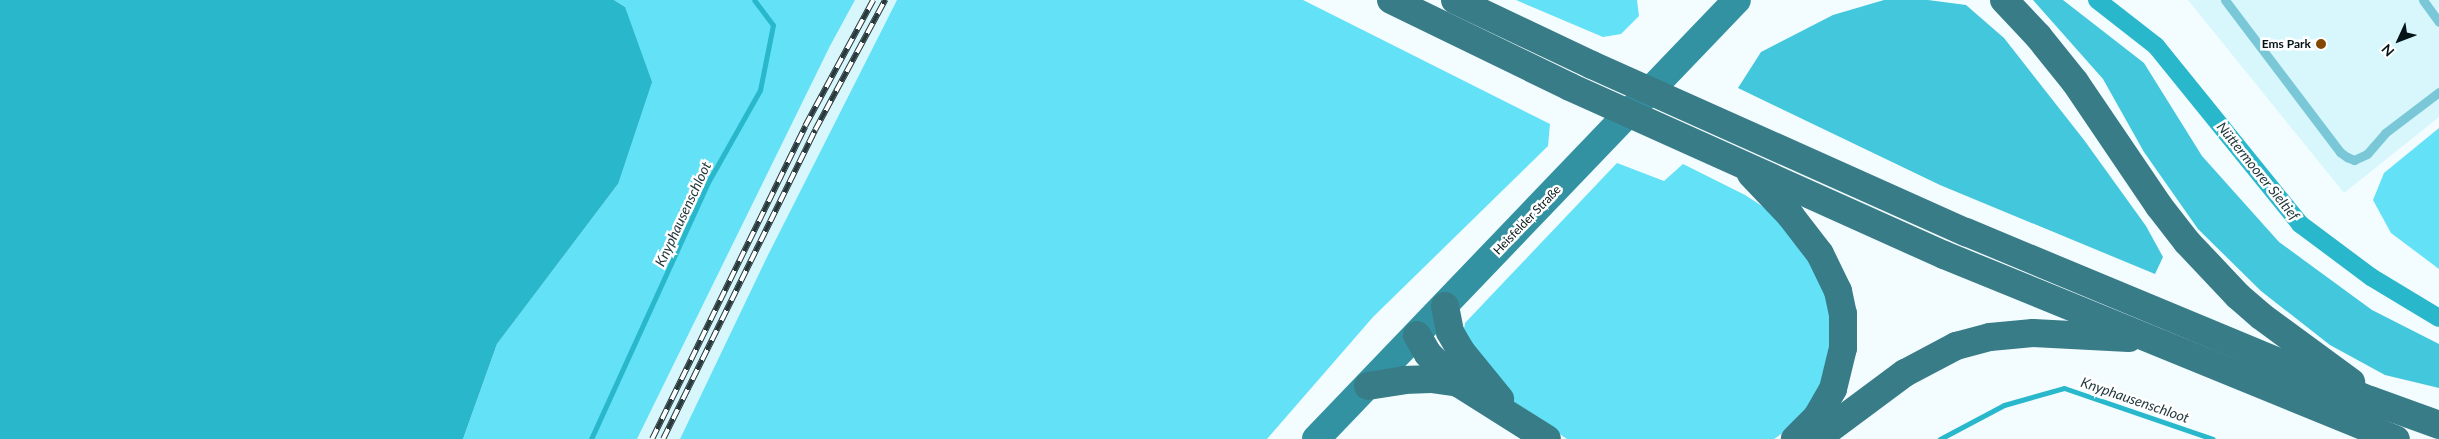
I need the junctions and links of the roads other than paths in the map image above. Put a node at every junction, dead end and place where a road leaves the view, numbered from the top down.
1 (1391, 0) edge
2 (1455, 0) edge
3 (1737, 0) edge
4 (2004, 0) edge
5 (2225, 0) edge
6 (2423, 0) edge
7 (2439, 22) edge
8 (2439, 92) edge
9 (1739, 162) junction
10 (1445, 306) junction
11 (1417, 335) junction
12 (2146, 339) junction
13 (1458, 383) junction
14 (1368, 386) junction
15 (2370, 400) junction
16 (1520, 421) junction
17 (2439, 426) edge
18 (1316, 439) edge
19 (1547, 439) edge
20 (1795, 439) edge
21 (1816, 439) edge
22 (2396, 439) edge

1 - 9 highway
2 - 15 highway
3 - 10 main road, Heisfelder Straße
4 - 15 highway
5 - 8 lane
6 - 7 lane
9 - 12 highway
9 - 20 highway
10 - 11 main road, Heisfelder Straße
10 - 16 highway
11 - 13 highway
11 - 14 main road, Heisfelder Straße
12 - 21 highway
12 - 22 highway
13 - 14 highway
13 - 16 highway
14 - 18 main road, Heisfelder Straße
15 - 17 highway
16 - 19 highway

